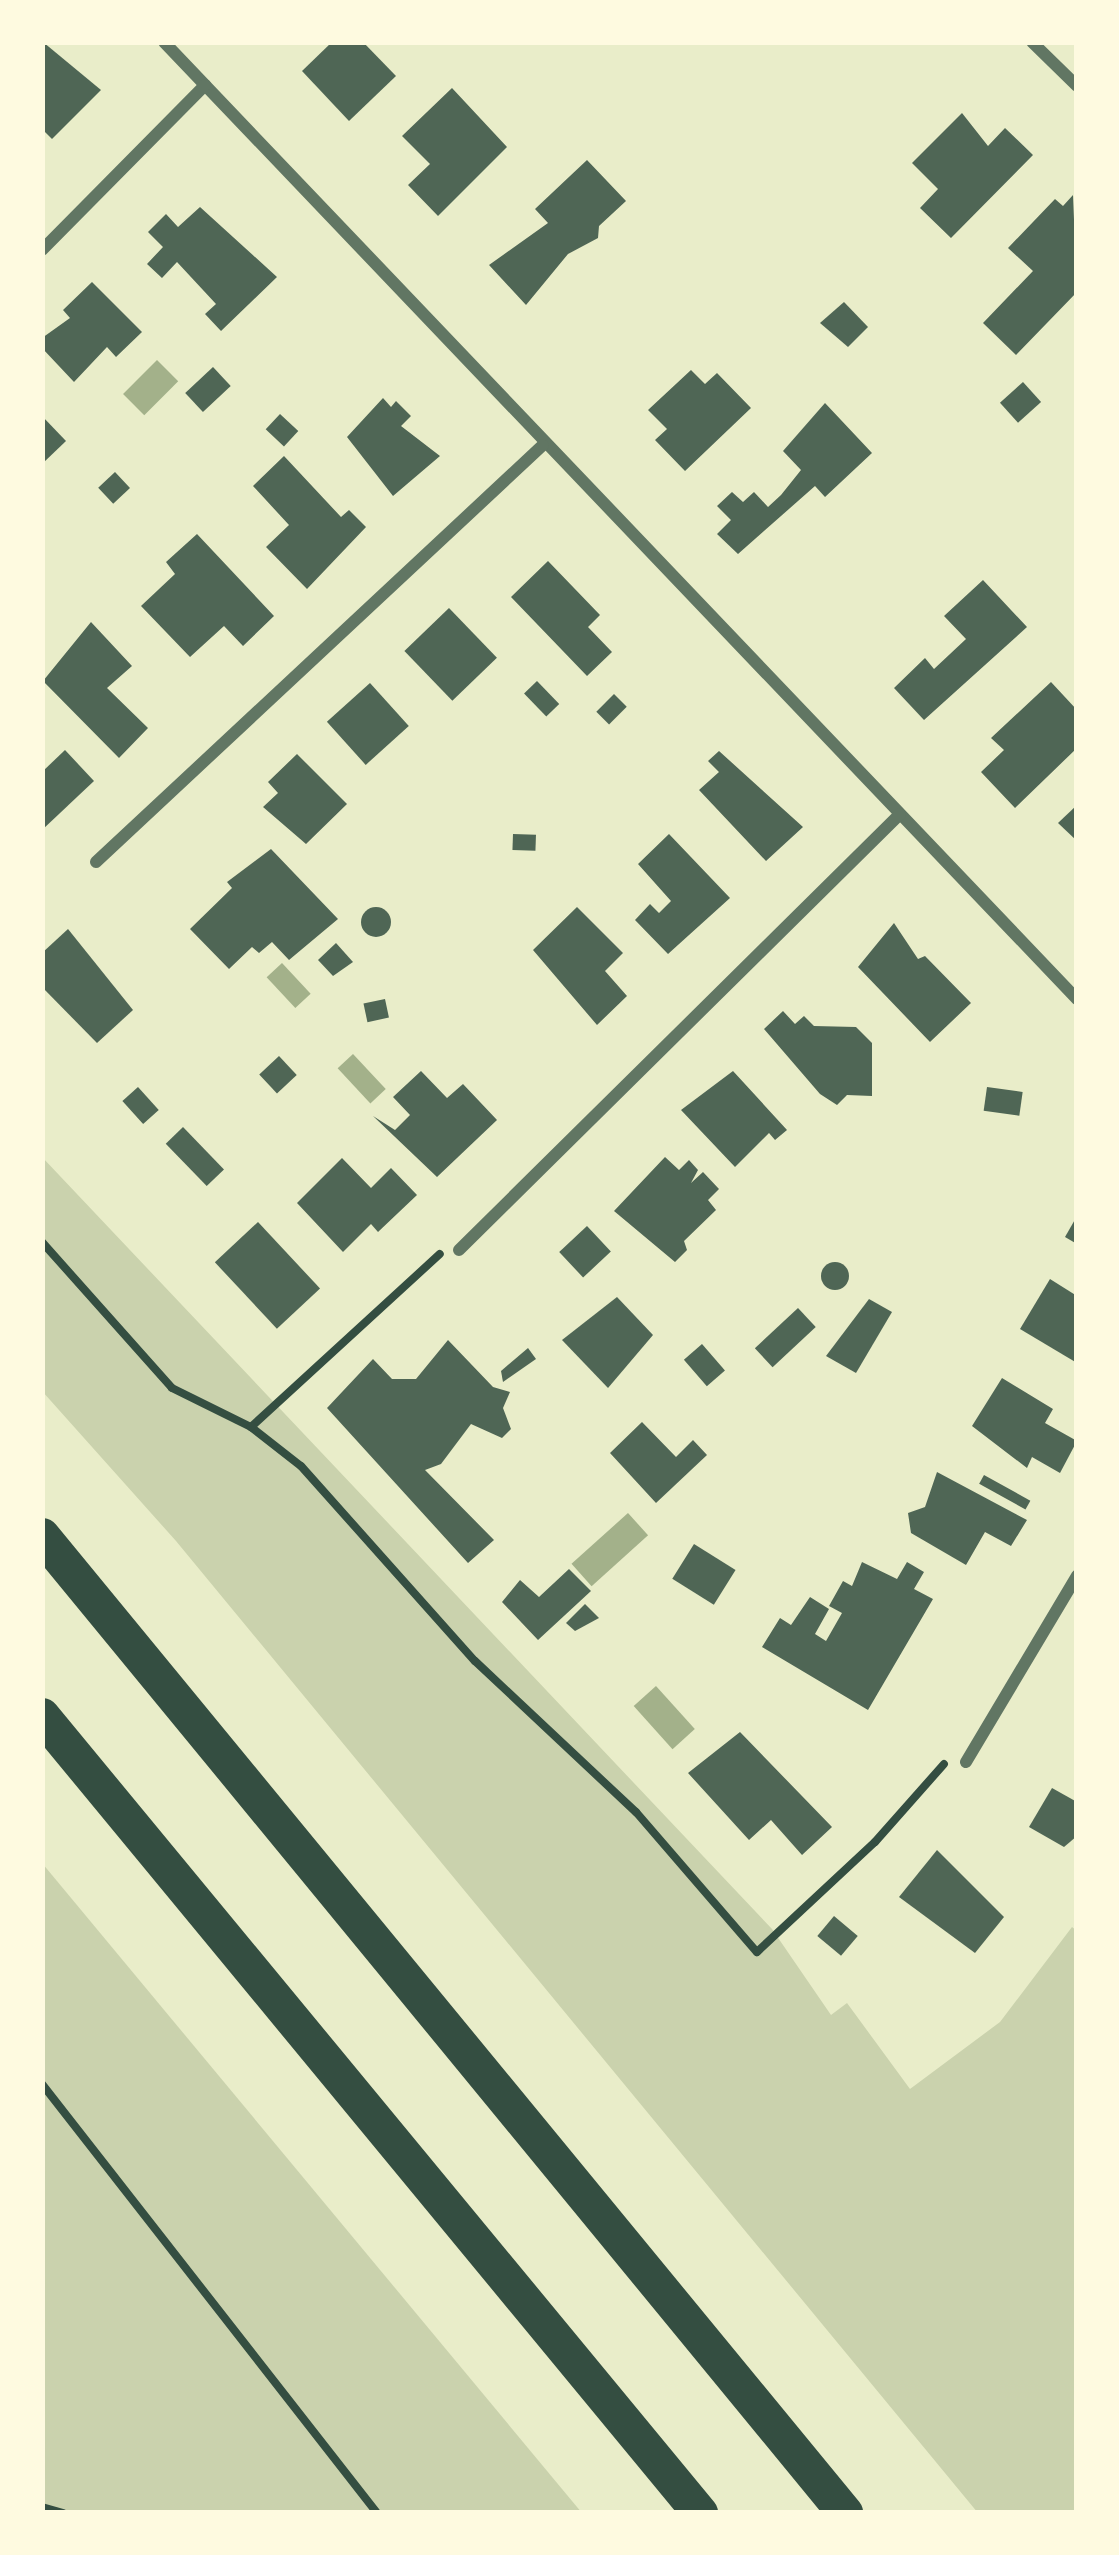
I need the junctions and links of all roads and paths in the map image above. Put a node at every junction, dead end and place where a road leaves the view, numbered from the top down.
1 (164, 42) edge
2 (1032, 42) edge
3 (205, 85) junction
4 (1077, 86) edge
5 (42, 250) edge
6 (543, 445) junction
7 (900, 814) junction
8 (96, 862) dead end
9 (1077, 999) edge
10 (42, 1242) edge
11 (459, 1250) joint
12 (251, 1427) junction
13 (42, 1536) edge
14 (1077, 1576) edge
15 (42, 1716) edge
16 (966, 1762) joint
17 (42, 2084) edge
18 (759, 2406) junction
19 (42, 2507) edge
20 (63, 2513) edge
21 (377, 2513) edge
22 (700, 2513) edge
23 (845, 2513) edge
24 (867, 2513) edge

1 - 3 street
2 - 4 street
3 - 5 street
3 - 6 street
6 - 7 street
6 - 8 street
7 - 9 street
7 - 11 street
10 - 12 path
11 - 12 path
12 - 16 path
13 - 18 highway
14 - 16 street
15 - 22 highway
17 - 21 path
18 - 23 highway
18 - 24 highway
19 - 20 path

